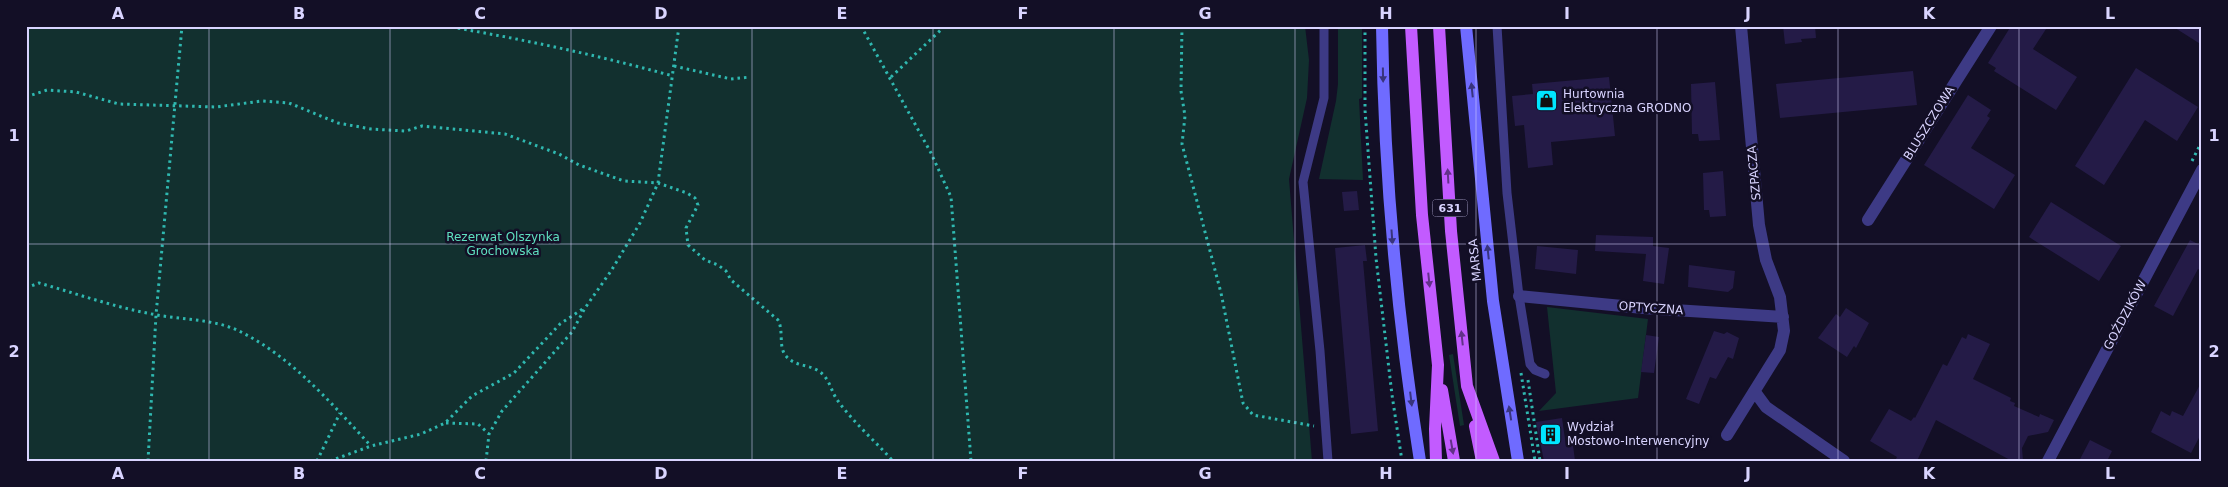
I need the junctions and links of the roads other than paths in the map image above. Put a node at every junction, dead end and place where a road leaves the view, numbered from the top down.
1 (1324, 26) edge
2 (1382, 26) edge
3 (1466, 26) edge
4 (1497, 26) edge
5 (1741, 26) edge
6 (1991, 26) edge
7 (1411, 28) edge
8 (1439, 28) edge
9 (2202, 170) edge
10 (1868, 220) dead end
11 (1519, 296) junction
12 (1783, 317) junction
13 (1438, 365) junction
14 (1545, 374) dead end
15 (1467, 386) junction
16 (1755, 392) junction
17 (1727, 435) dead end
18 (1328, 461) edge
19 (1420, 461) edge
20 (1436, 461) edge
21 (1454, 461) edge
22 (1482, 461) edge
23 (1494, 461) edge
24 (1518, 461) edge
25 (1844, 461) edge
26 (2048, 461) edge

1 - 18 lane
2 -> 19 main road
24 -> 3 main road, MARSA
4 - 11 lane
5 - 12 street, SZPACZA
6 - 10 street, BLUSZCZOWA
7 -> 13 main road, 631
15 -> 8 main road, 631
9 - 26 street, GOŹDZIKÓW
11 - 12 street, OPTYCZNA
11 - 14 lane
12 - 16 street
13 - 20 main road
13 -> 21 main road, 631
15 - 22 main road, 631
15 - 23 main road
16 - 17 street
16 - 25 street

